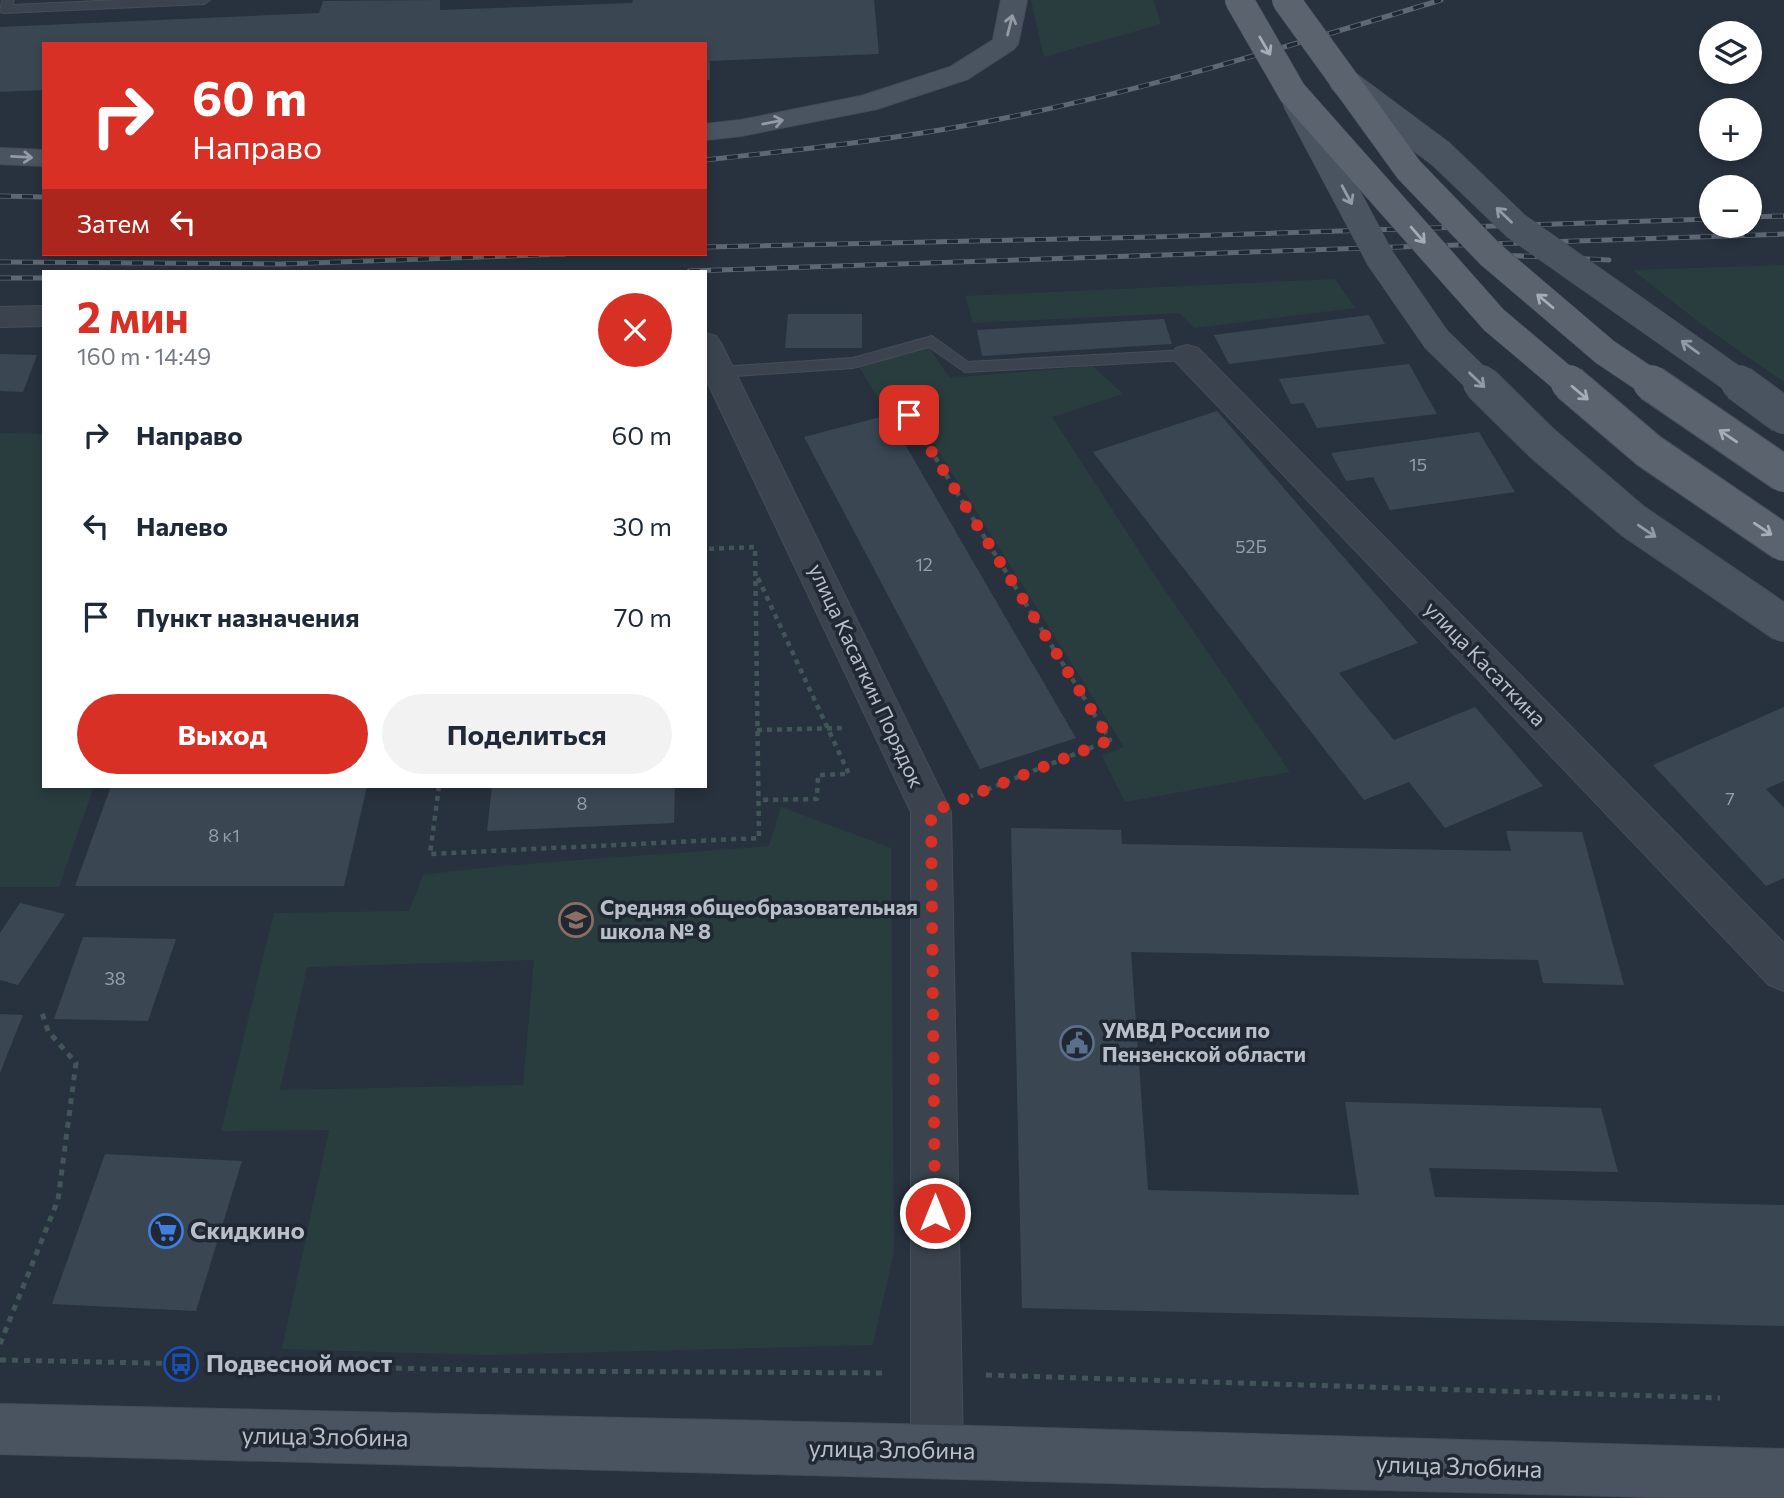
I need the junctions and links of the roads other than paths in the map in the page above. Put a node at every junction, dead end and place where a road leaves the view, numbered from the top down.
1 (204, 0) edge
2 (1014, 0) edge
3 (1238, 0) edge
4 (1286, 0) edge
5 (4, 6) edge
6 (1341, 79) junction
7 (1292, 92) junction
8 (707, 132) edge
9 (0, 156) edge
10 (42, 158) edge
11 (42, 316) edge
12 (0, 317) edge
13 (1186, 355) joint
14 (713, 357) edge
15 (1784, 416) edge
16 (1784, 474) edge
17 (1784, 543) edge
18 (1784, 624) edge
19 (1784, 972) edge
20 (0, 1429) edge
21 (937, 1451) junction
22 (1784, 1475) edge

1 - 5 lane
8 -> 2 main road
3 -> 7 main road, bridge
4 - 6 main road, bridge
15 -> 6 main road, bridge
16 -> 6 main road, bridge
7 -> 17 main road, bridge
7 -> 18 main road, bridge
9 -> 10 main road
11 - 12 street
13 - 14 lane
13 - 19 street, улица Касаткина
14 - 21 street, улица Касаткин Порядок
20 - 21 main road, улица Злобина
21 - 22 main road, улица Злобина

